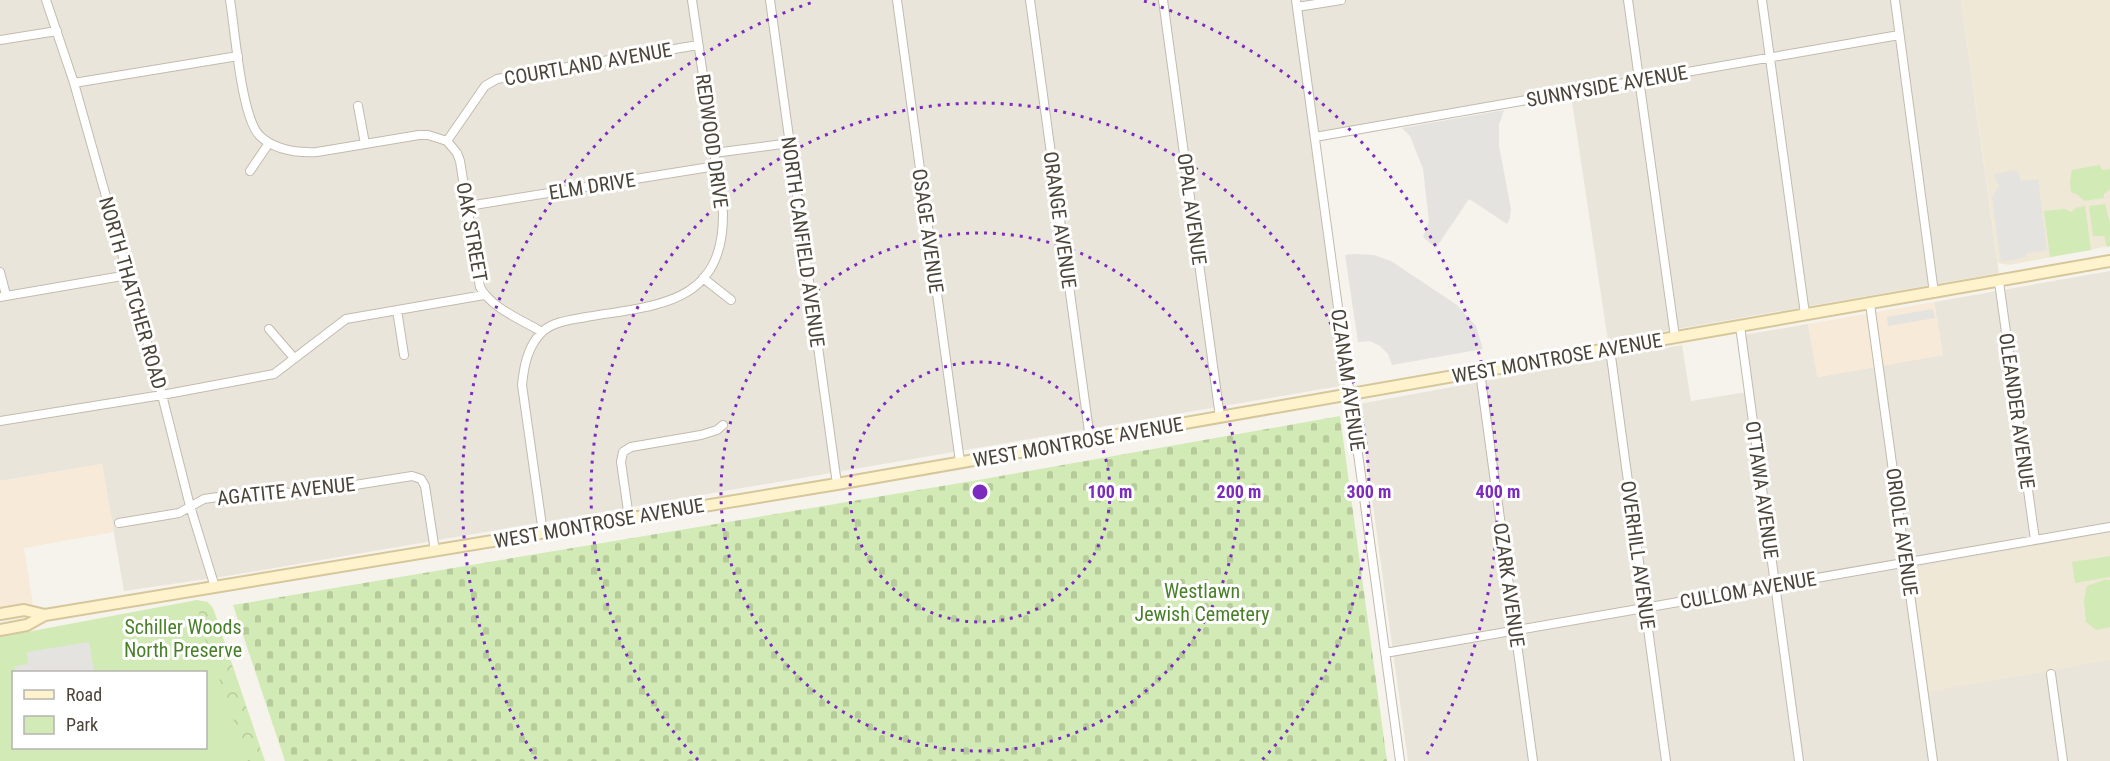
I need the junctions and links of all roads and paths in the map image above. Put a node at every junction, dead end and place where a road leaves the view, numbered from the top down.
1 (46, 0) edge
2 (230, 0) edge
3 (692, 0) edge
4 (770, 0) edge
5 (897, 0) edge
6 (1030, 0) edge
7 (1163, 0) edge
8 (1341, 0) edge
9 (1628, 0) edge
10 (1762, 0) edge
11 (1895, 0) edge
12 (1296, 4) edge
13 (57, 31) junction
14 (1899, 35) junction
15 (0, 40) edge
16 (698, 45) junction
17 (238, 56) junction
18 (1770, 58) junction
19 (1640, 81) junction
20 (74, 83) junction
21 (358, 106) dead end
22 (1315, 137) junction
23 (447, 141) junction
24 (790, 142) junction
25 (269, 143) junction
26 (365, 144) junction
27 (714, 153) junction
28 (716, 166) junction
29 (250, 171) dead end
30 (468, 206) junction
31 (2110, 261) edge
32 (0, 272) edge
33 (128, 275) junction
34 (703, 278) junction
35 (1999, 282) junction
36 (1934, 293) junction
37 (3, 296) edge
38 (484, 296) junction
39 (730, 300) dead end
40 (1870, 304) junction
41 (397, 310) junction
42 (1805, 314) junction
43 (1740, 326) junction
44 (269, 329) dead end
45 (542, 332) junction
46 (1675, 337) junction
47 (1610, 349) junction
48 (404, 355) dead end
49 (294, 358) junction
50 (1480, 372) junction
51 (162, 395) junction
52 (1350, 395) junction
53 (1220, 417) junction
54 (0, 421) edge
55 (723, 425) dead end
56 (1090, 439) junction
57 (960, 462) junction
58 (837, 484) junction
59 (190, 506) junction
60 (629, 518) junction
61 (118, 523) dead end
62 (2110, 527) edge
63 (543, 533) junction
64 (2035, 540) junction
65 (435, 551) junction
66 (1906, 562) junction
67 (1775, 585) junction
68 (215, 587) junction
69 (1645, 608) junction
70 (0, 614) edge
71 (45, 615) junction
72 (0, 630) edge
73 (1515, 630) junction
74 (1385, 653) junction
75 (2051, 674) dead end
76 (1400, 761) edge
77 (1533, 761) edge
78 (1666, 761) edge
79 (1799, 761) edge
80 (1933, 761) edge
81 (2063, 761) edge

1 - 13 street, NORTH THATCHER ROAD
2 - 17 street
3 - 16 street, REDWOOD DRIVE
4 - 24 street, NORTH CANFIELD AVENUE
5 - 57 street, OSAGE AVENUE
6 - 56 street, ORANGE AVENUE
7 - 53 street, OPAL AVENUE
8 - 12 street
9 - 19 street
10 - 18 street
11 - 14 street
12 - 22 street, OZANAM AVENUE
13 - 15 street
13 - 20 street, NORTH THATCHER ROAD
14 - 18 street, SUNNYSIDE AVENUE
14 - 36 street
16 - 23 street, COURTLAND AVENUE
16 - 27 street, REDWOOD DRIVE
17 - 20 street
17 - 25 street
18 - 19 street, SUNNYSIDE AVENUE
18 - 42 street
19 - 22 street, SUNNYSIDE AVENUE
19 - 46 street
20 - 33 street, NORTH THATCHER ROAD
21 - 26 street
22 - 52 street, OZANAM AVENUE
23 - 26 street
23 - 30 street, OAK STREET
24 - 27 street
24 - 58 street, NORTH CANFIELD AVENUE
25 - 26 street
25 - 29 street
27 - 28 street, REDWOOD DRIVE
28 - 30 street, ELM DRIVE
28 - 34 street, REDWOOD DRIVE
30 - 38 street, OAK STREET
31 - 35 street, WEST MONTROSE AVENUE
32 - 37 street
33 - 37 street
33 - 51 street, NORTH THATCHER ROAD
34 - 39 street
34 - 45 street, REDWOOD DRIVE
35 - 36 street, WEST MONTROSE AVENUE
35 - 64 street, OLEANDER AVENUE
36 - 40 street, WEST MONTROSE AVENUE
38 - 41 street
38 - 45 street, OAK STREET
40 - 42 street, WEST MONTROSE AVENUE
40 - 66 street, ORIOLE AVENUE
41 - 48 street
41 - 49 street
42 - 43 street, WEST MONTROSE AVENUE
43 - 46 street, WEST MONTROSE AVENUE
43 - 67 street, OTTAWA AVENUE
44 - 49 street
45 - 63 street
46 - 47 street, WEST MONTROSE AVENUE
47 - 50 street, WEST MONTROSE AVENUE
47 - 69 street, OVERHILL AVENUE
49 - 51 street
50 - 52 street, WEST MONTROSE AVENUE
50 - 73 street, OZARK AVENUE
51 - 54 street
51 - 59 street, NORTH THATCHER ROAD
52 - 53 street, WEST MONTROSE AVENUE
52 - 74 street, OZANAM AVENUE
53 - 56 street, WEST MONTROSE AVENUE
55 - 60 street
56 - 57 street, WEST MONTROSE AVENUE
57 - 58 street, WEST MONTROSE AVENUE
58 - 60 street, WEST MONTROSE AVENUE
59 - 61 street, AGATITE AVENUE
59 - 65 street, AGATITE AVENUE
59 - 68 street, NORTH THATCHER ROAD
60 - 63 street, WEST MONTROSE AVENUE
62 - 64 street, CULLOM AVENUE
63 - 65 street, WEST MONTROSE AVENUE
64 - 66 street, CULLOM AVENUE
65 - 68 street, WEST MONTROSE AVENUE
66 - 67 street, CULLOM AVENUE
66 - 80 street, ORIOLE AVENUE
67 - 69 street, CULLOM AVENUE
67 - 79 street, OTTAWA AVENUE
68 - 71 street, WEST MONTROSE AVENUE
69 - 73 street, CULLOM AVENUE
69 - 78 street, OVERHILL AVENUE
70 - 71 street, WEST MONTROSE AVENUE
71 - 72 street, WEST MONTROSE AVENUE
73 - 74 street, CULLOM AVENUE
73 - 77 street, OZARK AVENUE
74 - 76 street, OZANAM AVENUE
75 - 81 street

